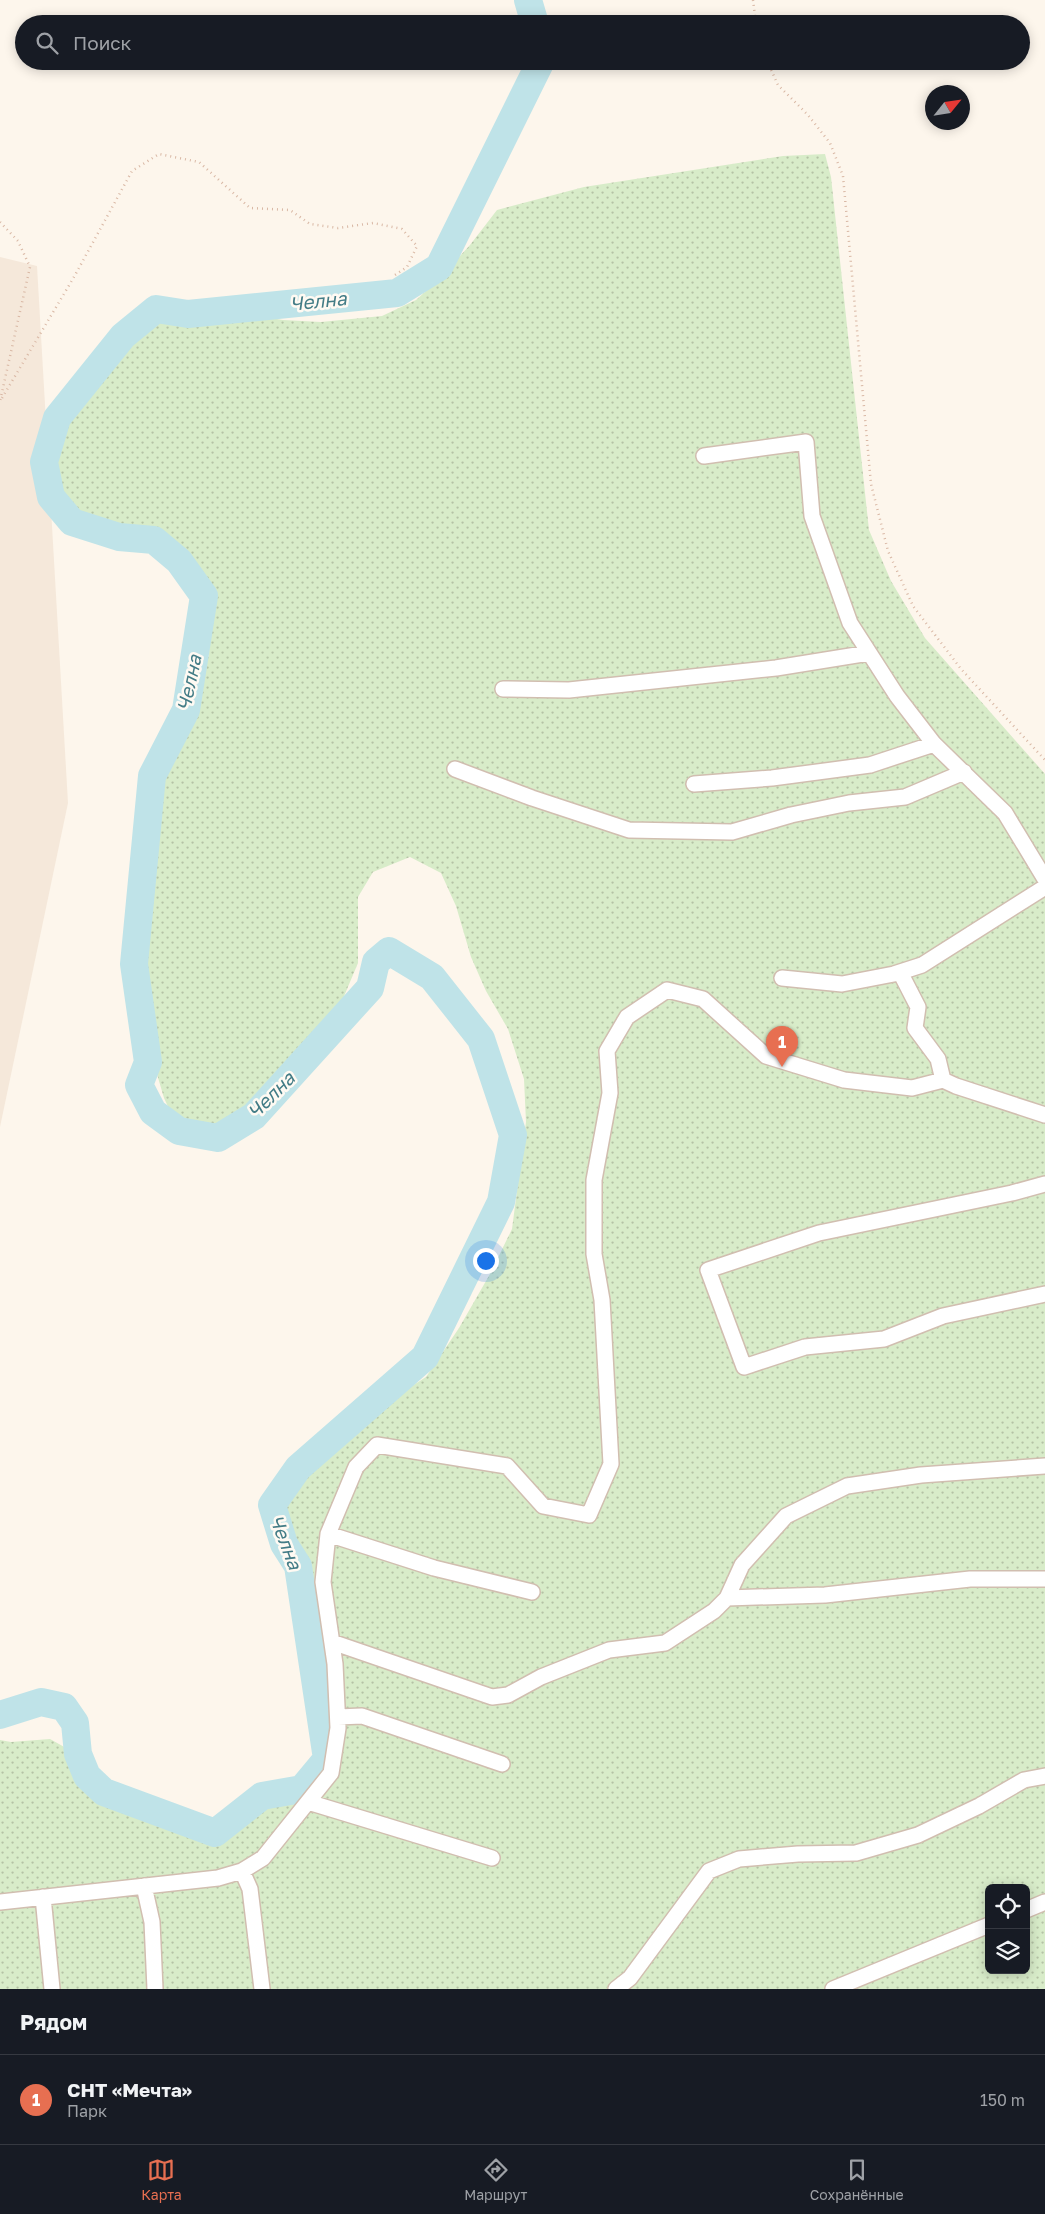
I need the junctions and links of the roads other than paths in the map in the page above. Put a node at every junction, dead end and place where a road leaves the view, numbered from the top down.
1 (704, 456) dead end
2 (869, 653) junction
3 (503, 689) dead end
4 (934, 744) junction
5 (455, 769) dead end
6 (964, 772) junction
7 (694, 784) dead end
8 (1045, 879) edge
9 (1045, 887) edge
10 (900, 972) junction
11 (782, 978) dead end
12 (943, 1080) junction
13 (1045, 1115) edge
14 (1045, 1184) edge
15 (1045, 1294) edge
16 (1045, 1466) edge
17 (328, 1534) junction
18 (1045, 1579) edge
19 (532, 1592) dead end
20 (726, 1598) junction
21 (332, 1642) junction
22 (338, 1717) junction
23 (502, 1764) dead end
24 (1045, 1776) edge
25 (308, 1802) junction
26 (492, 1858) dead end
27 (242, 1871) junction
28 (144, 1886) junction
29 (43, 1897) junction
30 (0, 1902) edge
31 (1045, 1902) edge
32 (1030, 1908) edge
33 (985, 1927) edge
34 (52, 1989) edge
35 (155, 1989) edge
36 (262, 1989) edge
37 (616, 1989) edge
38 (833, 1989) edge

1 - 2 street
2 - 3 street
2 - 4 street
4 - 6 street
4 - 7 street
5 - 6 street
6 - 8 street
9 - 10 street
10 - 11 street
10 - 12 street
12 - 13 street
12 - 17 street
14 - 15 street
16 - 20 street
17 - 19 street
17 - 21 street
18 - 20 street
20 - 21 street
21 - 22 street
22 - 23 street
22 - 25 street
24 - 37 street
25 - 26 street
25 - 27 street
27 - 28 street
27 - 36 street
28 - 29 street
28 - 35 street
29 - 30 street
29 - 34 street
31 - 32 street
33 - 38 street

